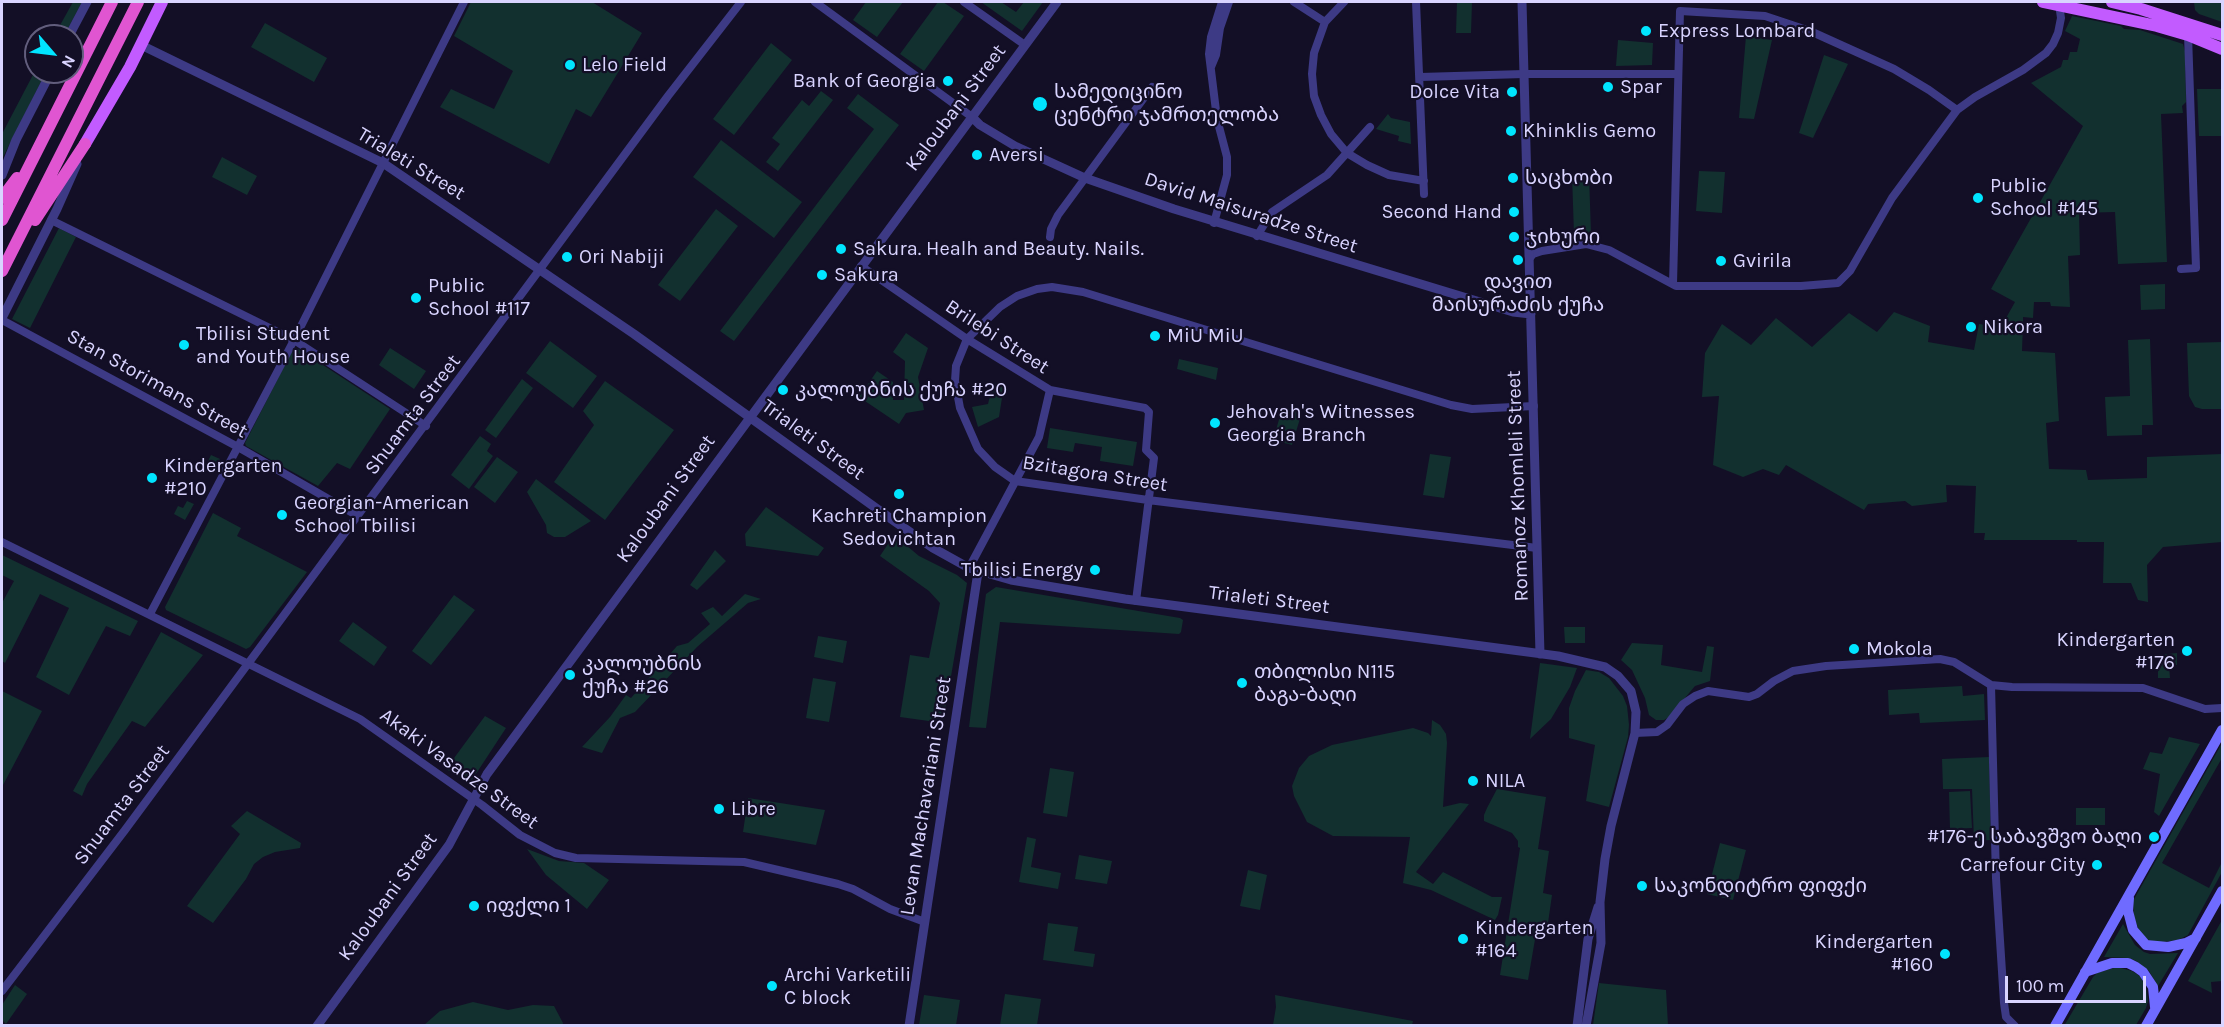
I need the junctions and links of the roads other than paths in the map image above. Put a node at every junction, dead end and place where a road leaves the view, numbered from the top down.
1 (87, 2) edge
2 (112, 2) edge
3 (138, 2) edge
4 (162, 2) edge
5 (464, 2) edge
6 (741, 2) edge
7 (815, 2) edge
8 (964, 2) edge
9 (1057, 2) edge
10 (1222, 2) edge
11 (1229, 2) edge
12 (1294, 2) edge
13 (1344, 2) edge
14 (1416, 2) edge
15 (1522, 2) edge
16 (2043, 2) edge
17 (2112, 2) edge
18 (2059, 3) edge
19 (1325, 22) junction
20 (75, 24) edge
21 (2188, 35) junction
22 (2223, 35) edge
23 (141, 45) junction
24 (1025, 45) junction
25 (2223, 49) edge
26 (1211, 69) junction
27 (1524, 74) junction
28 (1678, 74) junction
29 (1420, 77) junction
30 (45, 84) edge
31 (1152, 87) dead end
32 (1957, 110) junction
33 (972, 117) junction
34 (1370, 127) dead end
35 (85, 144) junction
36 (1347, 153) junction
37 (33, 158) junction
38 (383, 163) junction
39 (2, 175) edge
40 (1085, 178) junction
41 (1424, 181) junction
42 (1424, 194) dead end
43 (2, 198) edge
44 (2, 220) edge
45 (51, 220) junction
46 (1214, 223) junction
47 (1257, 236) junction
48 (1050, 237) dead end
49 (1529, 259) junction
50 (861, 266) junction
51 (3, 268) edge
52 (541, 268) junction
53 (2181, 269) dead end
54 (1673, 284) junction
55 (1531, 314) junction
56 (2, 319) edge
57 (967, 339) junction
58 (294, 340) junction
59 (1050, 390) junction
60 (1533, 406) junction
61 (750, 416) junction
62 (426, 426) junction
63 (238, 447) junction
64 (1015, 481) junction
65 (1148, 500) junction
66 (358, 516) junction
67 (2, 542) edge
68 (1538, 548) junction
69 (974, 570) junction
70 (1136, 601) junction
71 (150, 614) junction
72 (1540, 654) junction
73 (248, 664) junction
74 (1991, 685) junction
75 (2223, 708) edge
76 (2223, 730) edge
77 (1635, 733) junction
78 (473, 799) junction
79 (2223, 891) edge
80 (2129, 895) junction
81 (1600, 902) junction
82 (925, 922) junction
83 (2197, 938) junction
84 (2085, 972) junction
85 (2, 991) edge
86 (2155, 1010) junction
87 (317, 1026) edge
88 (909, 1026) edge
89 (1577, 1026) edge
90 (1586, 1026) edge
91 (2015, 1026) edge
92 (2055, 1026) edge
93 (2146, 1026) edge

1 - 20 street
2 - 37 highway
3 - 51 highway
4 - 23 main road
5 - 38 street
6 - 52 street, Shuamta Street
7 - 33 street
8 - 24 street
9 - 24 street, Kaloubani Street
10 - 26 street
11 - 26 street
12 - 19 street
13 - 19 street
14 - 29 street
15 - 27 street, Romanoz Khomleli Street
16 - 18 main road
17 - 22 main road
18 - 21 main road
18 - 32 street
19 - 36 street
21 - 25 main road
21 - 53 street
23 - 35 main road
23 - 38 street, Trialeti Street
24 - 33 street, Kaloubani Street
26 - 46 street
27 - 28 street
27 - 29 street
27 - 49 street, Romanoz Khomleli Street
28 - 32 street
28 - 54 street
29 - 41 street
30 - 39 street
31 - 40 street
32 - 54 street
33 - 40 street, David Maisuradze Street
33 - 50 street, Kaloubani Street
34 - 36 street
35 - 45 street
35 - 51 highway
36 - 41 street
36 - 47 street
37 - 43 highway
37 - 44 highway
38 - 52 street, Trialeti Street
38 - 58 street
40 - 46 street, David Maisuradze Street
40 - 48 street
41 - 42 street
45 - 56 street
45 - 58 street
46 - 47 street, David Maisuradze Street
47 - 55 street, David Maisuradze Street
49 - 54 street
49 - 55 street, Romanoz Khomleli Street
50 - 57 street, Brilebi Street
50 - 61 street, Kaloubani Street
52 - 61 street, Trialeti Street
52 - 62 street, Shuamta Street
55 - 60 street, Romanoz Khomleli Street
56 - 63 street, Stan Storimans Street
57 - 59 street, Brilebi Street
57 - 60 street, Bzitagora Street
57 - 64 street, Bzitagora Street
58 - 62 street
58 - 63 street
59 - 64 street, Levan Machavariani Street
59 - 65 street, Brilebi Street
60 - 68 street, Romanoz Khomleli Street
61 - 69 street, Trialeti Street
61 - 78 street, Kaloubani Street
62 - 66 street, Shuamta Street
63 - 66 street, Stan Storimans Street
63 - 71 street
64 - 65 street, Bzitagora Street
64 - 69 street, Levan Machavariani Street
65 - 68 street, Bzitagora Street
65 - 70 street, Brilebi Street
66 - 73 street, Shuamta Street
67 - 71 street, Akaki Vasadze Street
68 - 72 street, Romanoz Khomleli Street
69 - 70 street, Trialeti Street
69 - 82 street, Levan Machavariani Street
70 - 72 street, Trialeti Street
71 - 73 street, Akaki Vasadze Street
72 - 77 street
73 - 78 street, Akaki Vasadze Street
73 - 85 street, Shuamta Street
74 - 75 street
74 - 77 street
74 - 91 street
76 - 80 main road
77 - 81 street
78 - 82 street, Akaki Vasadze Street
78 - 87 street, Kaloubani Street
79 - 83 main road
80 - 83 main road
80 - 84 main road
81 - 89 street
81 - 90 street
82 - 88 street, Levan Machavariani Street
83 - 86 main road
84 - 86 main road
84 - 92 main road
86 - 93 main road

